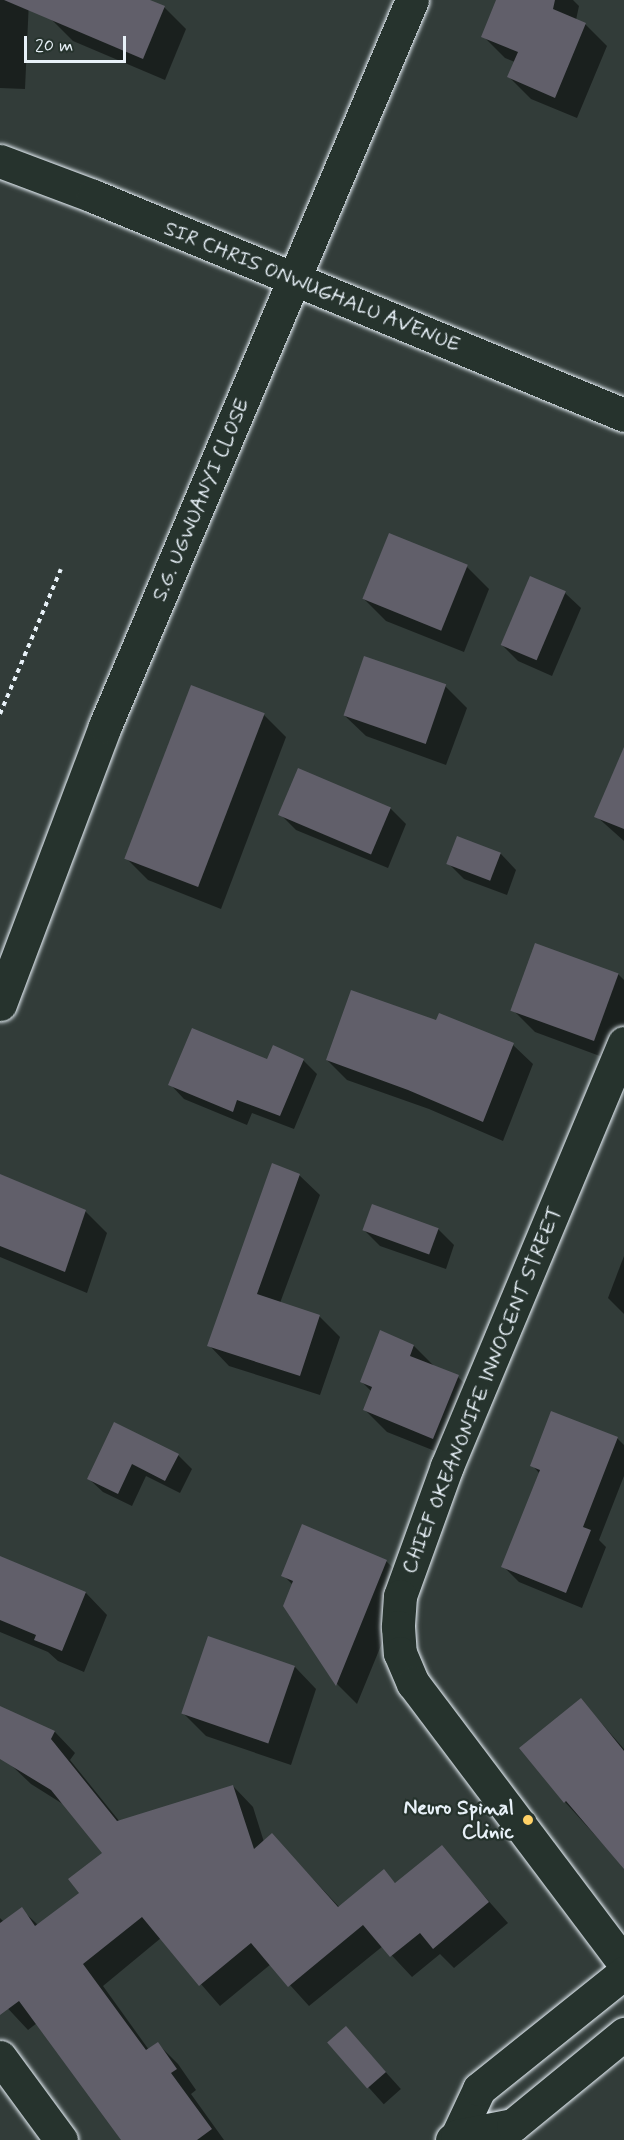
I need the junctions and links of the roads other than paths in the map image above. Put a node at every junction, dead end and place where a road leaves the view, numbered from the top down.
1 (412, 0) edge
2 (0, 161) edge
3 (295, 281) junction
4 (624, 415) edge
5 (0, 1004) edge
6 (624, 1043) edge
7 (624, 1964) edge
8 (624, 1972) edge
9 (624, 2034) edge
10 (0, 2057) edge
11 (455, 2138) edge
12 (61, 2140) edge

1 - 3 street, S.G. UGWUANYI CLOSE
2 - 3 street, SIR CHRIS ONWUGHALU AVENUE
3 - 4 street, SIR CHRIS ONWUGHALU AVENUE
3 - 5 street, S.G. UGWUANYI CLOSE
6 - 7 street, CHIEF OKEANONIFE INNOCENT STREET
8 - 11 street
9 - 11 street
10 - 12 street

